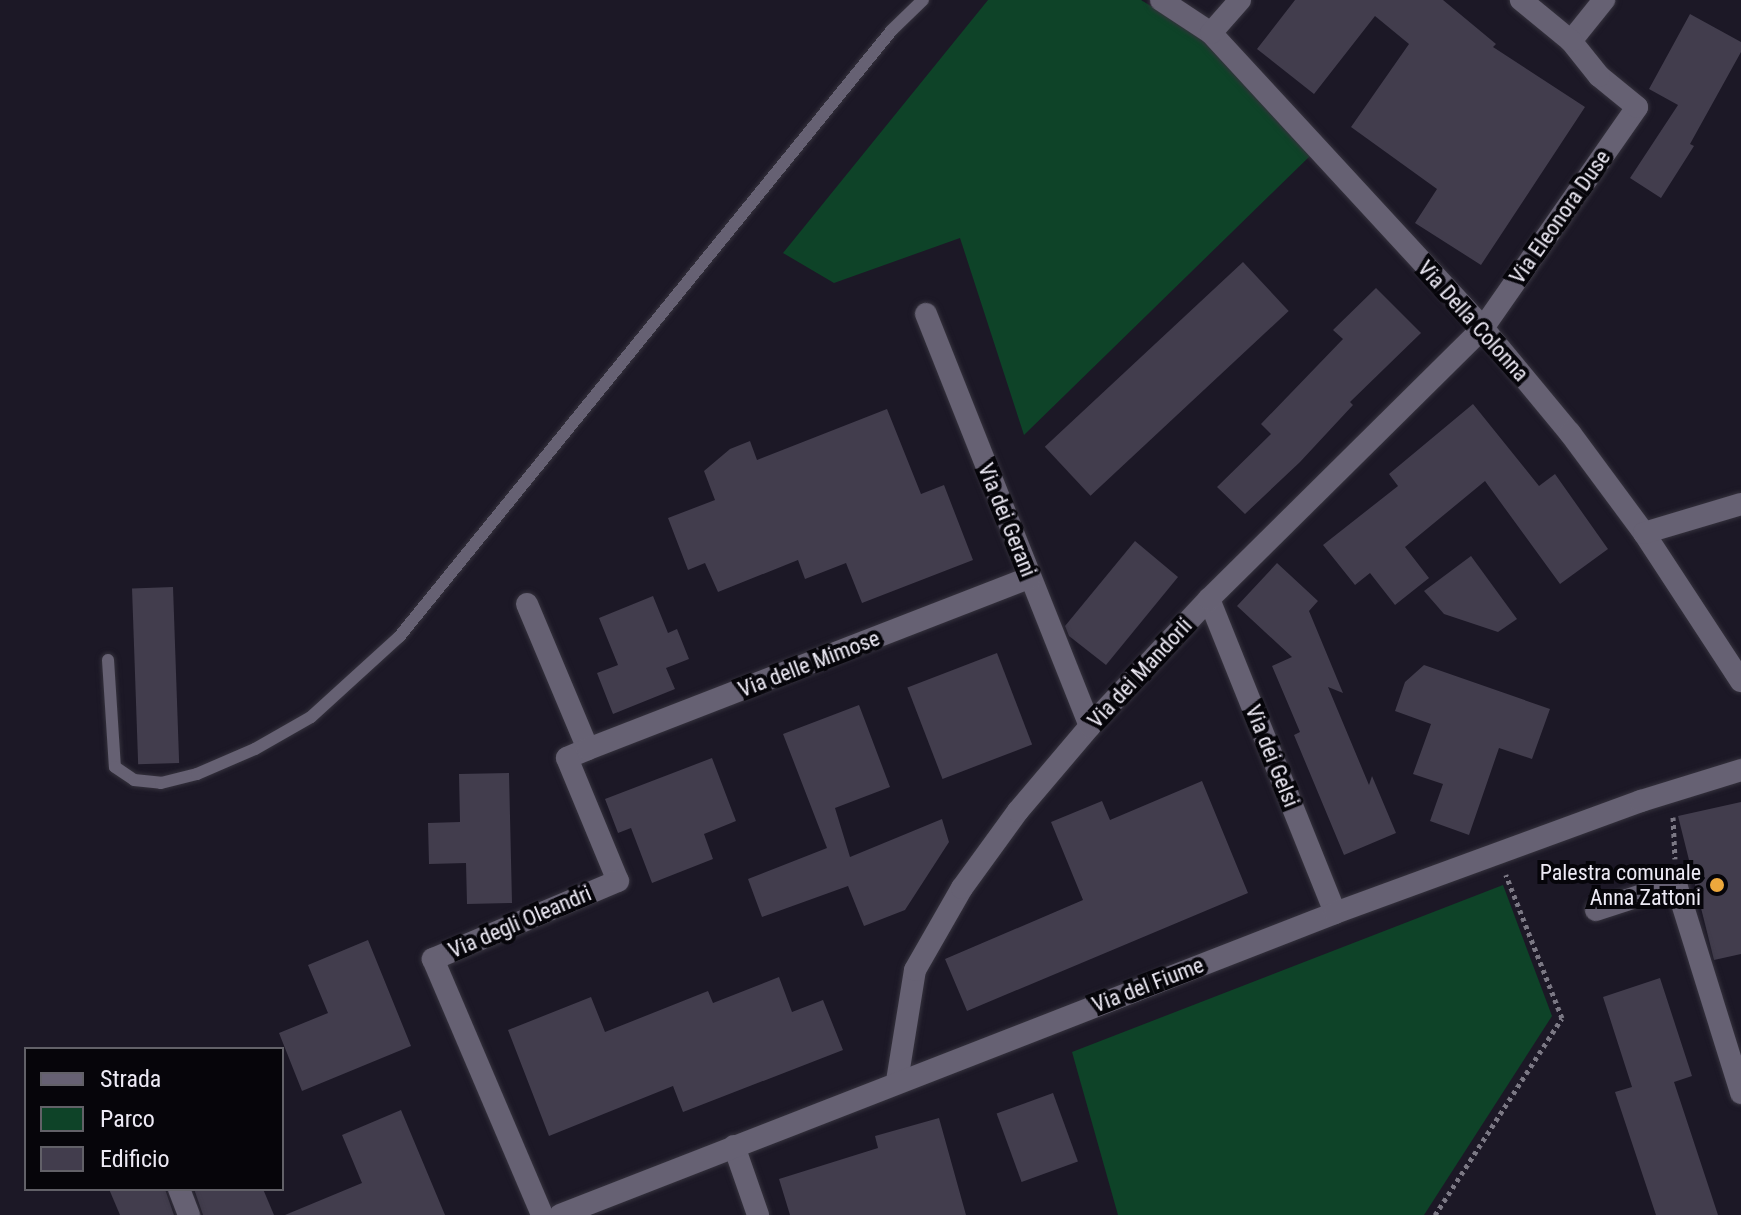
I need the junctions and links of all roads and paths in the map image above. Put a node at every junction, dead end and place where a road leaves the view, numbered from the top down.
1 (923, 0) edge
2 (1161, 0) edge
3 (1240, 0) edge
4 (1521, 0) edge
5 (1604, 0) edge
6 (1211, 33) junction
7 (1571, 41) junction
8 (926, 314) dead end
9 (1483, 328) junction
10 (1741, 504) edge
11 (1644, 533) junction
12 (1030, 578) junction
13 (1209, 599) junction
14 (527, 604) dead end
15 (108, 660) dead end
16 (1741, 681) edge
17 (1090, 726) junction
18 (588, 749) junction
19 (1741, 770) edge
20 (1673, 811) dead end
21 (1497, 852) junction
22 (1676, 884) junction
23 (1596, 910) dead end
24 (1335, 913) junction
25 (897, 1081) junction
26 (1741, 1093) edge
27 (734, 1146) junction
28 (180, 1191) edge
29 (189, 1215) edge
30 (542, 1215) edge
31 (560, 1215) edge
32 (758, 1215) edge
33 (1435, 1215) edge

1 - 15 lane
2 - 6 street, Via Della Colonna
3 - 6 street
4 - 7 street
5 - 7 street
6 - 9 street, Via Della Colonna
7 - 9 street, Via Eleonora Duse
8 - 12 street, Via dei Gerani
9 - 11 street, Via Della Colonna
9 - 13 street, Via dei Mandorli
10 - 11 street
11 - 16 street, Via Della Colonna
12 - 17 street, Via dei Gerani
12 - 18 street, Via delle Mimose
13 - 17 street, Via dei Mandorli
13 - 24 street, Via dei Gelsi
14 - 18 street
17 - 25 street, Via dei Mandorli
18 - 30 street, Via degli Oleandri
19 - 21 street, Via del Fiume
20 - 22 path
21 - 24 street, Via del Fiume
21 - 33 path
22 - 23 street
22 - 26 street
24 - 25 street, Via del Fiume
25 - 27 street, Via del Fiume
27 - 31 street, Via del Fiume
27 - 32 street
28 - 29 street

